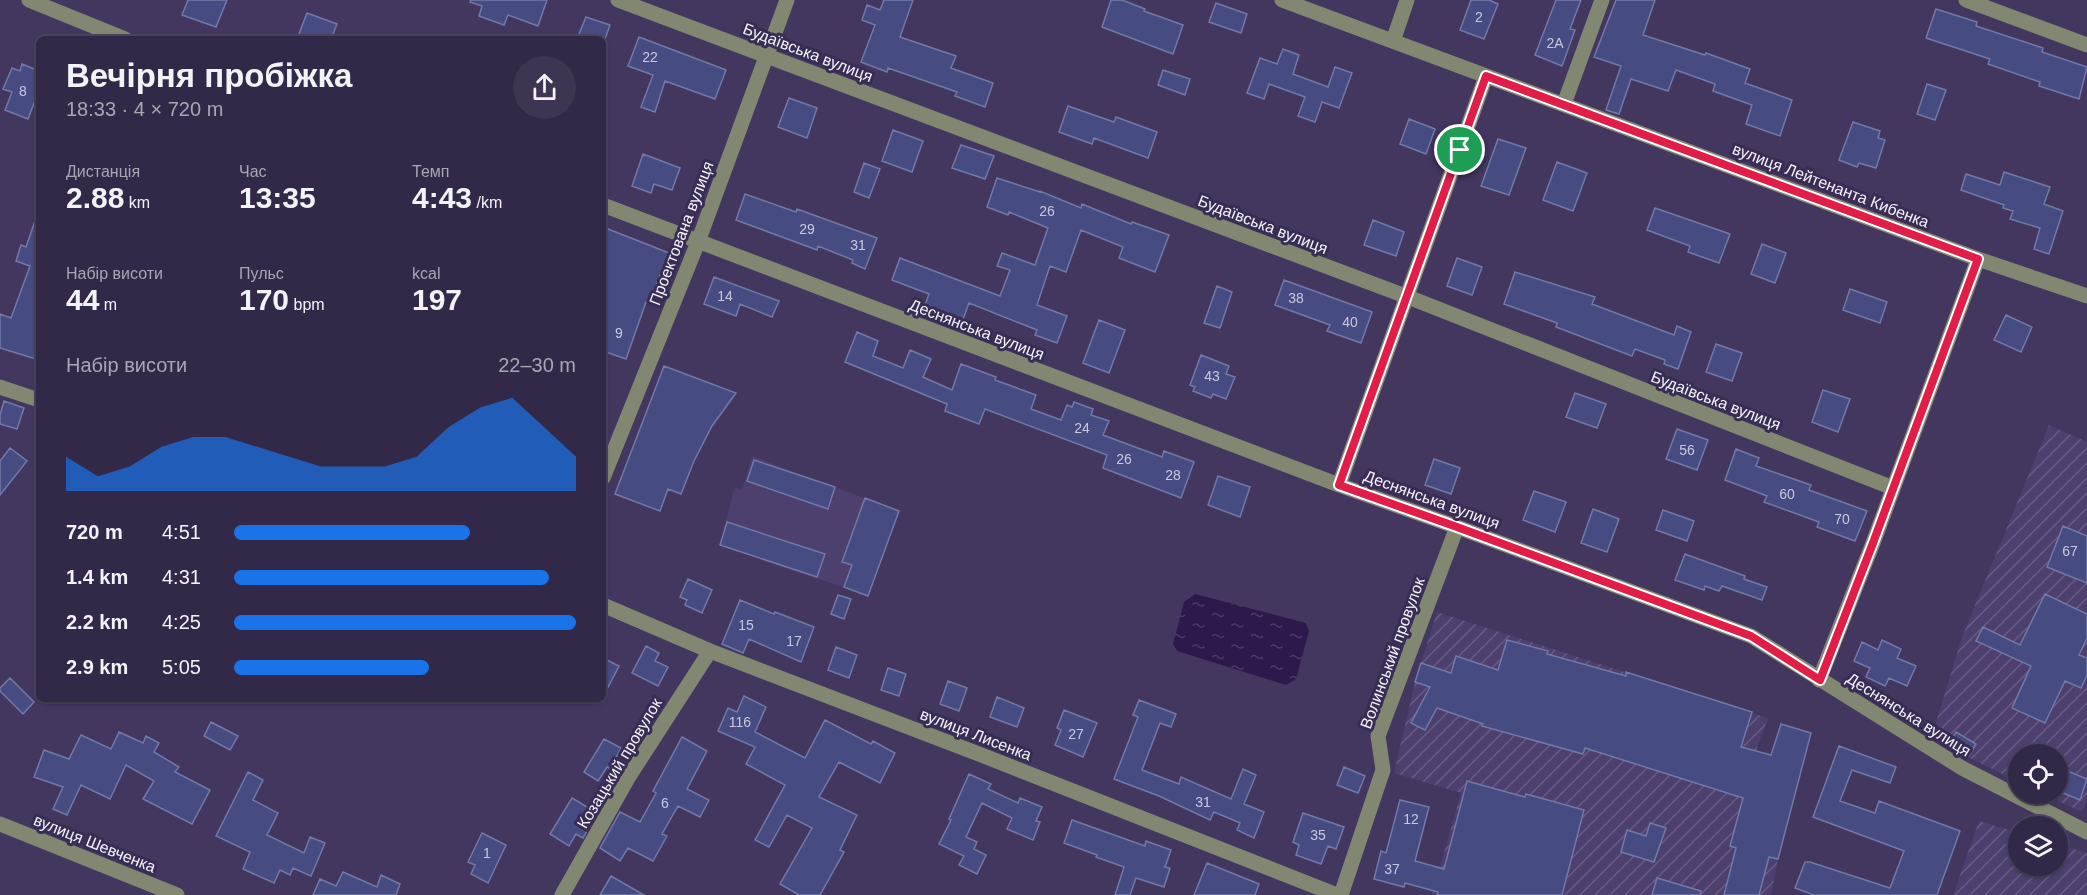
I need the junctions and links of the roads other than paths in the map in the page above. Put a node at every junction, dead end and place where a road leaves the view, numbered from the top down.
1 (29, 0) edge
2 (618, 0) edge
3 (787, 0) edge
4 (1282, 0) edge
5 (1407, 0) edge
6 (1602, 0) edge
7 (1966, 0) edge
8 (118, 36) edge
9 (1393, 41) junction
10 (2087, 45) edge
11 (767, 56) junction
12 (1486, 76) junction
13 (1564, 104) junction
14 (606, 206) edge
15 (698, 242) junction
16 (1978, 259) junction
17 (2087, 296) edge
18 (1408, 297) junction
19 (0, 387) edge
20 (36, 399) edge
21 (606, 471) edge
22 (1339, 485) junction
23 (1893, 488) junction
24 (1457, 527) junction
25 (606, 606) edge
26 (710, 651) junction
27 (1820, 680) junction
28 (0, 824) edge
29 (2087, 832) edge
30 (177, 895) edge
31 (562, 895) edge
32 (1339, 895) edge

1 - 8 street
2 - 11 street, Будаївська вулиця
3 - 11 street, Проектована вулиця
4 - 9 street
5 - 9 street
6 - 13 street
7 - 10 street
9 - 12 street
11 - 15 street, Проектована вулиця
11 - 18 street, Будаївська вулиця
12 - 13 street, вулиця Лейтенанта Кибенка
12 - 18 street
13 - 16 street, вулиця Лейтенанта Кибенка
14 - 15 street, Деснянська вулиця
15 - 21 street, Проектована вулиця
15 - 22 street, Деснянська вулиця
16 - 17 street, вулиця Лейтенанта Кибенка
16 - 23 street
18 - 22 street
18 - 23 street, Будаївська вулиця
19 - 20 street
22 - 24 street, Деснянська вулиця
23 - 27 street
24 - 27 street, Деснянська вулиця
24 - 32 street, Волинський провулок
25 - 26 street, вулиця Лисенка
26 - 31 street, Козацький провулок
26 - 32 street, вулиця Лисенка
27 - 29 street, Деснянська вулиця
28 - 30 street, вулиця Шевченка

